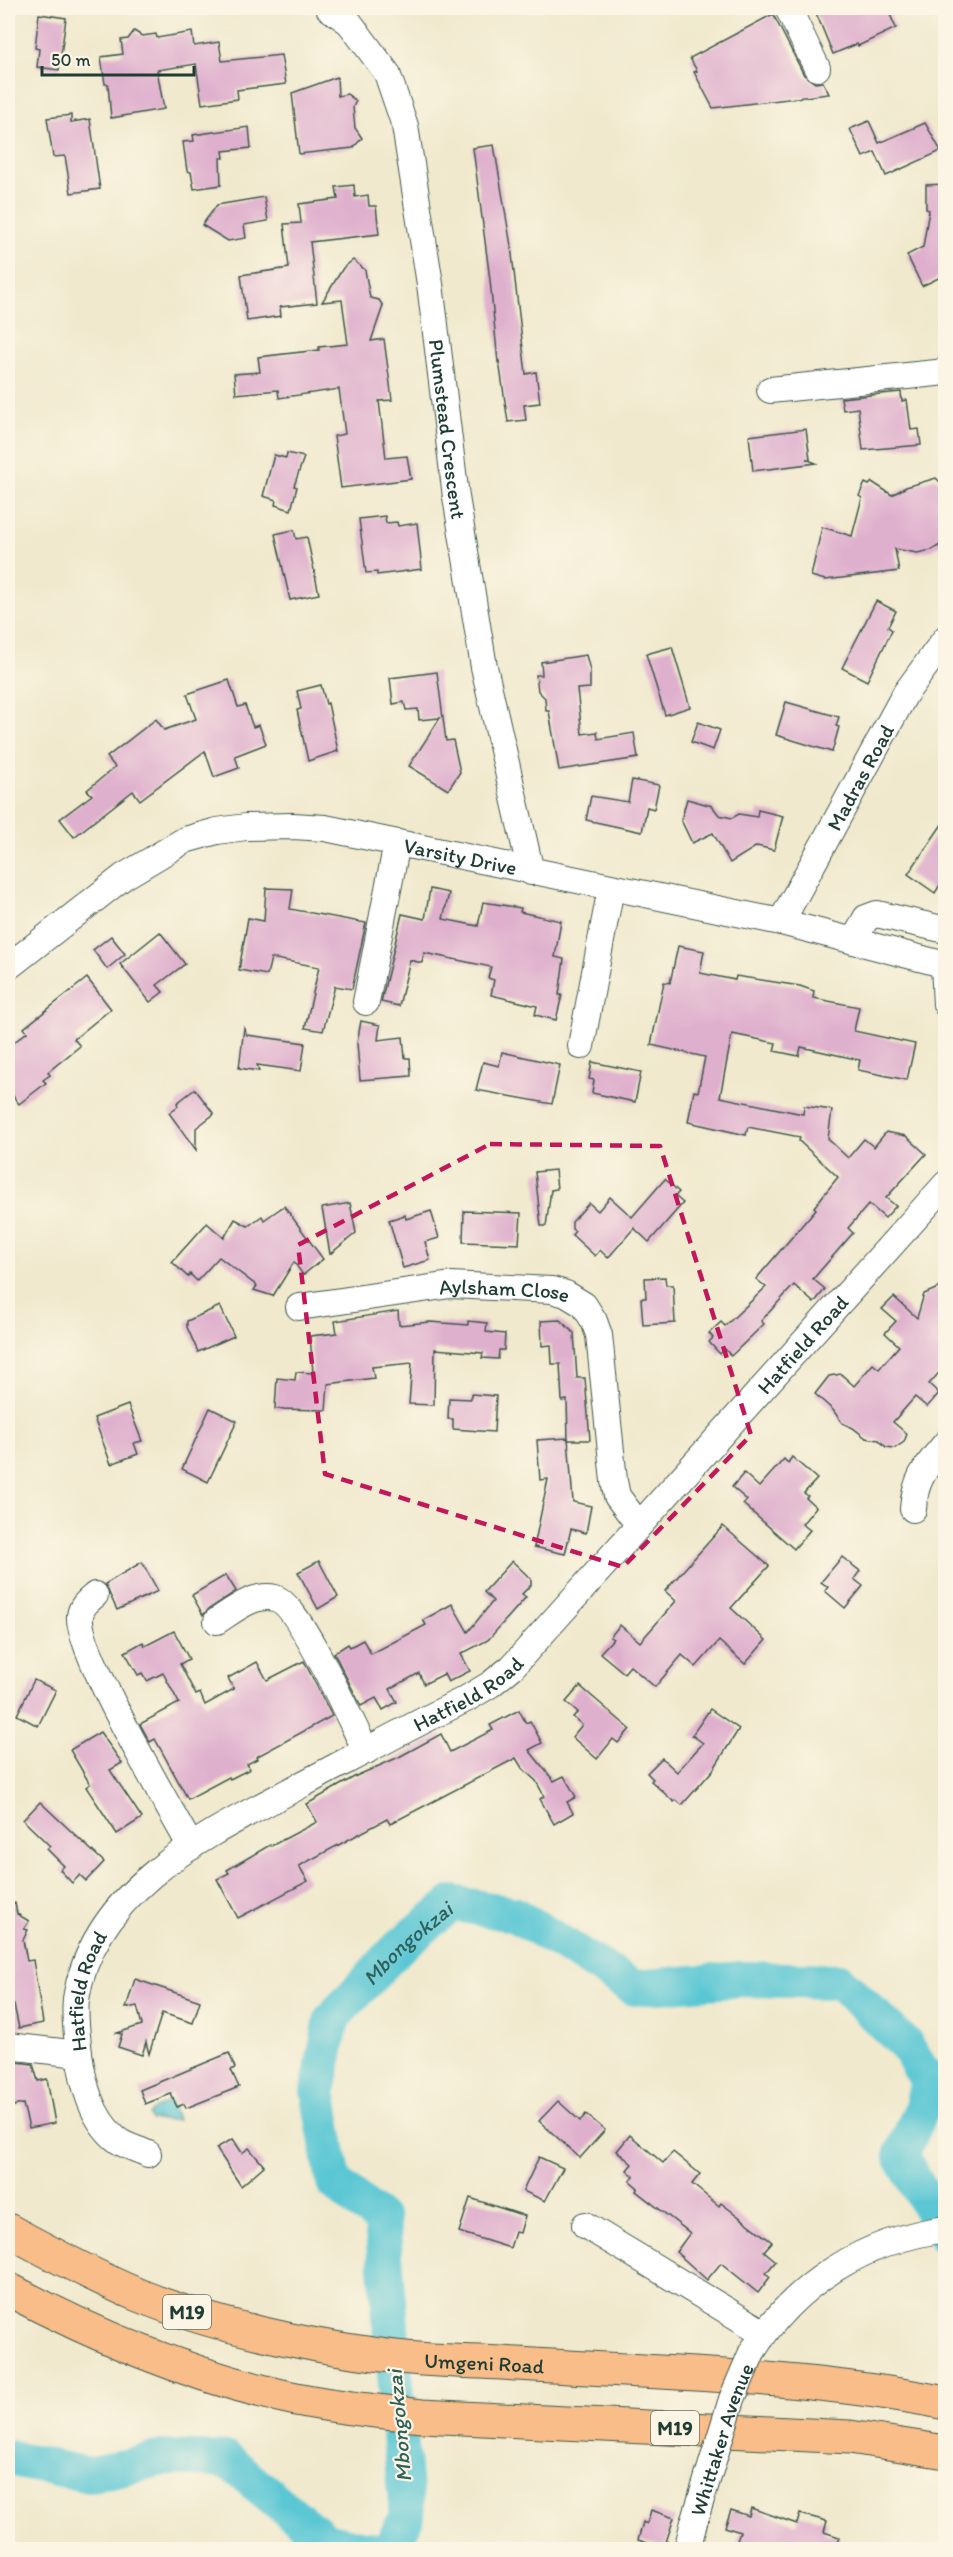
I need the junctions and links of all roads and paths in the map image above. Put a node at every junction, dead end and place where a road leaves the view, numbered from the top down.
1 (329, 8) edge
2 (788, 8) edge
3 (817, 68) dead end
4 (945, 372) edge
5 (770, 390) dead end
6 (945, 638) edge
7 (397, 843) junction
8 (531, 872) junction
9 (611, 888) junction
10 (782, 922) junction
11 (945, 930) edge
12 (854, 941) junction
13 (945, 965) edge
14 (8, 967) edge
15 (366, 1002) dead end
16 (945, 1004) edge
17 (581, 1046) dead end
18 (945, 1184) edge
19 (299, 1307) dead end
20 (945, 1443) edge
21 (913, 1509) dead end
22 (638, 1524) junction
23 (95, 1594) dead end
24 (217, 1621) dead end
25 (366, 1751) junction
26 (191, 1847) junction
27 (8, 2046) edge
28 (79, 2054) junction
29 (148, 2154) dead end
30 (585, 2225) dead end
31 (8, 2230) edge
32 (935, 2230) edge
33 (8, 2289) edge
34 (758, 2342) junction
35 (945, 2403) edge
36 (936, 2450) edge
37 (687, 2550) edge

1 - 8 street, Plumstead Crescent
2 - 3 street
4 - 5 street
6 - 10 street, Madras Road
7 - 8 street, Varsity Drive
7 - 14 street, Varsity Drive
7 - 15 street
8 - 9 street, Varsity Drive
9 - 10 street, Varsity Drive
9 - 17 street
10 - 12 street, Varsity Drive
11 - 12 street
12 - 13 street, Varsity Drive
13 - 16 street
18 - 22 street, Hatfield Road
19 - 22 street, Aylsham Close
20 - 21 street
22 - 25 street, Hatfield Road
23 - 26 street
24 - 25 street
25 - 26 street, Hatfield Road
26 - 28 street, Hatfield Road
27 - 28 street
28 - 29 street, Hatfield Road
30 - 34 street
31 - 35 highway, Umgeni Road / M19
32 - 34 street, Whittaker Avenue
33 - 36 highway, M19
34 - 37 street, Whittaker Avenue, bridge

